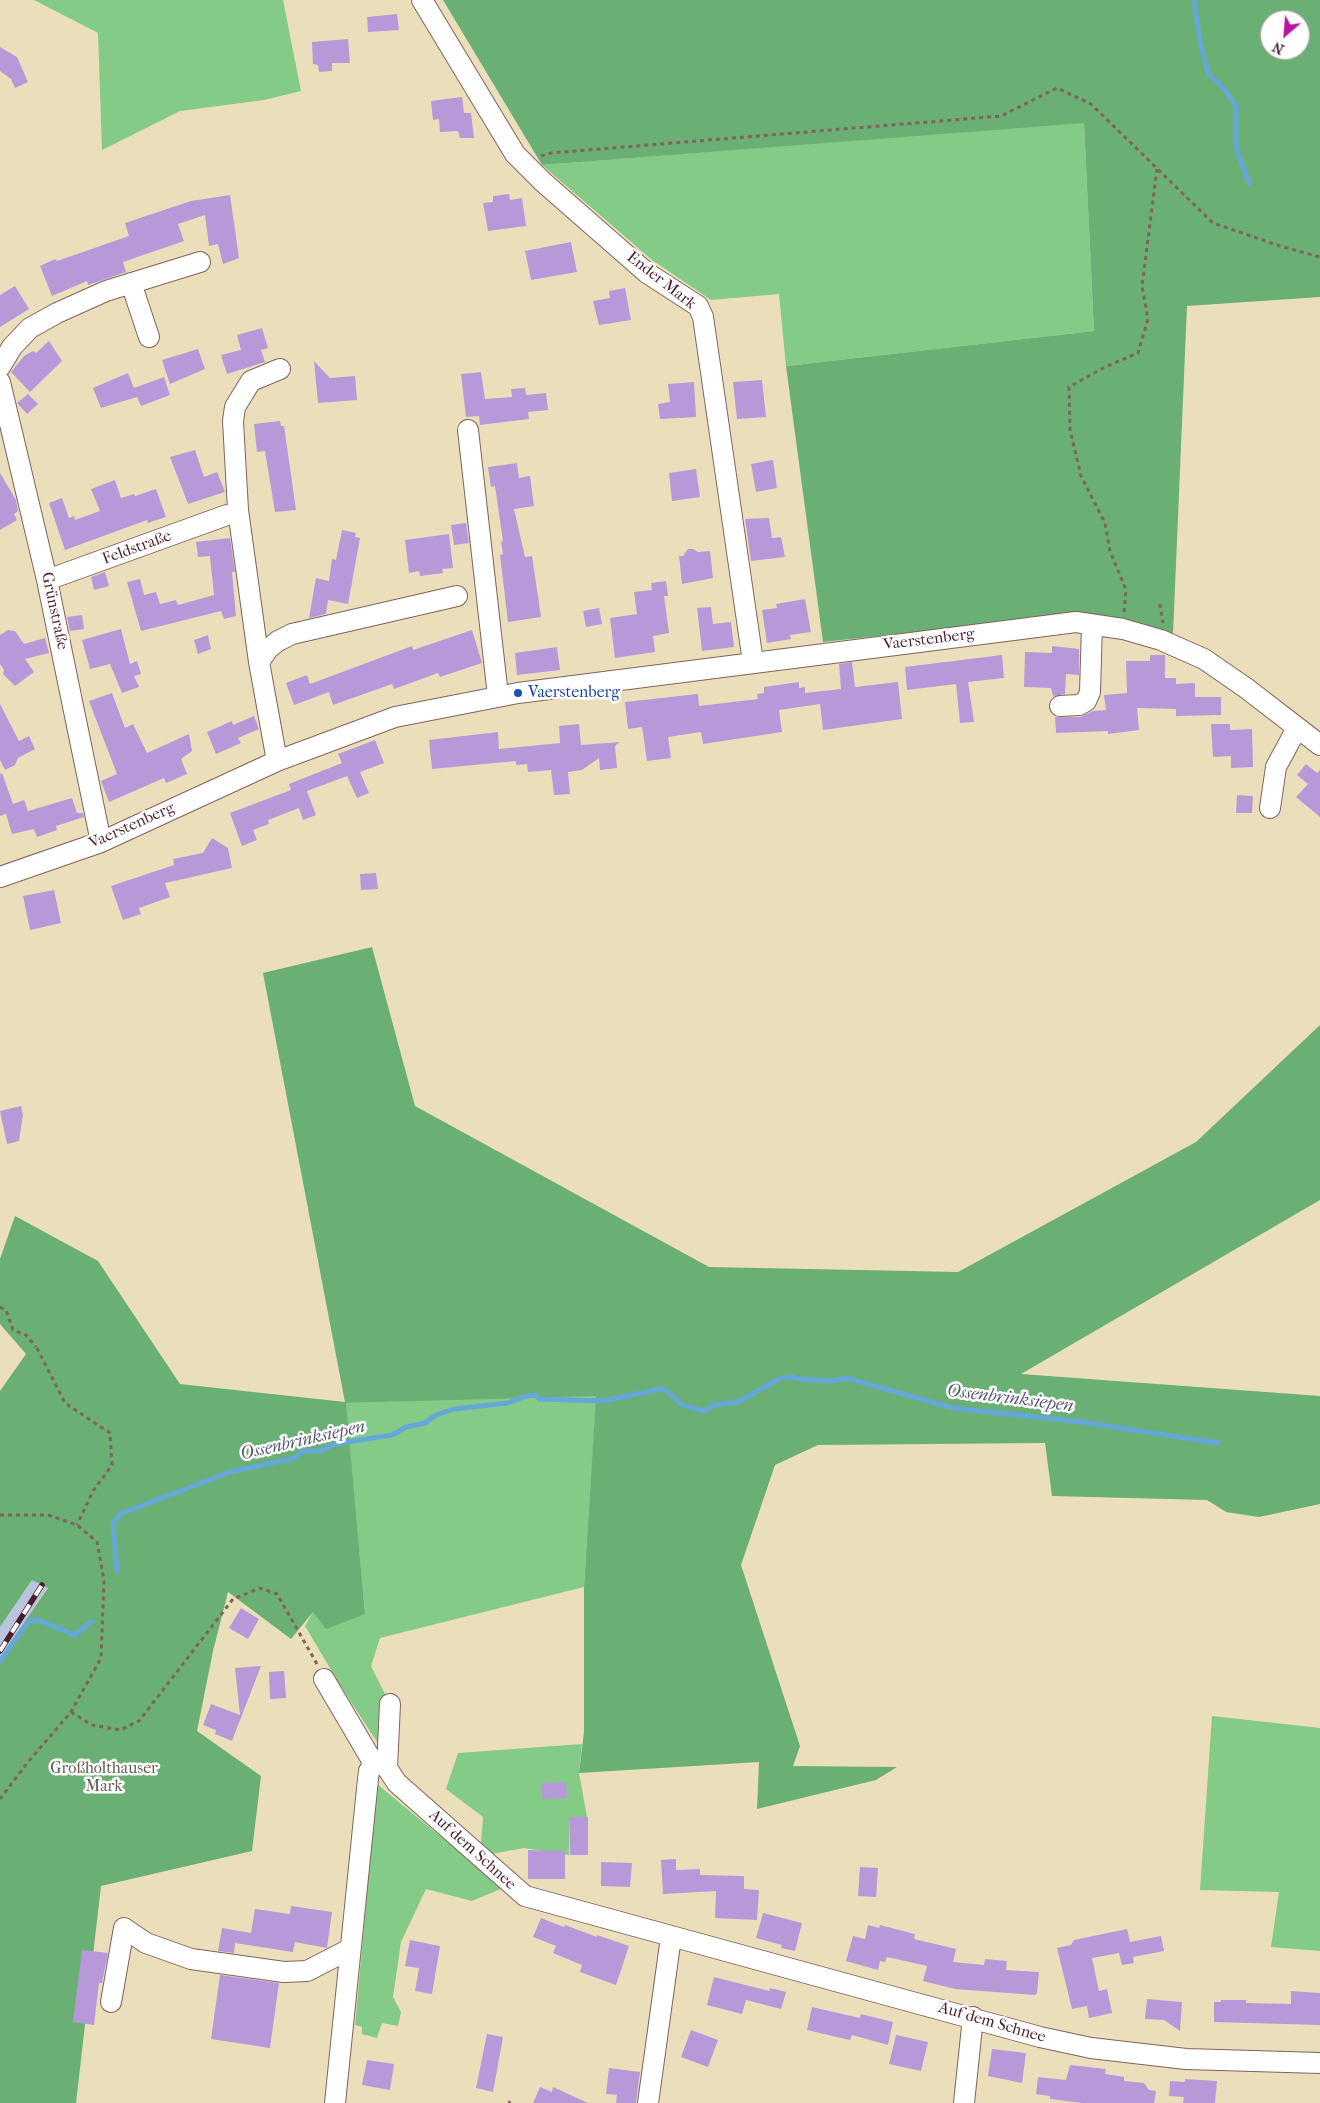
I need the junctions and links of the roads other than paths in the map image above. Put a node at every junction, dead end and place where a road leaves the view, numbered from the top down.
1 (422, 0) edge
2 (200, 262) dead end
3 (131, 284) junction
4 (149, 337) dead end
5 (0, 366) edge
6 (280, 369) dead end
7 (0, 382) edge
8 (468, 430) dead end
9 (227, 516) dead end
10 (47, 580) junction
11 (457, 596) dead end
12 (1092, 624) junction
13 (259, 662) junction
14 (753, 662) junction
15 (498, 696) junction
16 (1060, 706) dead end
17 (1297, 728) junction
18 (1320, 745) edge
19 (277, 761) junction
20 (1270, 808) dead end
21 (101, 842) junction
22 (0, 877) edge
23 (324, 1679) road end
24 (390, 1704) dead end
25 (381, 1766) junction
26 (671, 1938) junction
27 (350, 1949) junction
28 (111, 2002) dead end
29 (973, 2017) junction
30 (1320, 2063) edge
31 (335, 2103) edge
32 (648, 2103) edge
33 (964, 2103) edge

1 - 14 street, Ender Mark
2 - 3 street
3 - 4 street
3 - 5 street
6 - 13 street
7 - 10 street, Grünstraße
8 - 15 street
9 - 10 street, Feldstraße
10 - 21 street, Grünstraße
11 - 13 street
12 - 14 street, Vaerstenberg
12 - 16 street
12 - 17 street, Vaerstenberg
13 - 19 street
14 - 15 street, Vaerstenberg
15 - 19 street, Vaerstenberg
17 - 18 street, Vaerstenberg
17 - 20 street
19 - 21 street, Vaerstenberg
21 - 22 street, Vaerstenberg
23 - 25 street, Auf dem Schnee
24 - 25 street
25 - 26 street, Auf dem Schnee
25 - 27 street
26 - 29 street, Auf dem Schnee
26 - 32 street
27 - 28 street
27 - 31 street
29 - 30 street, Auf dem Schnee
29 - 33 street

